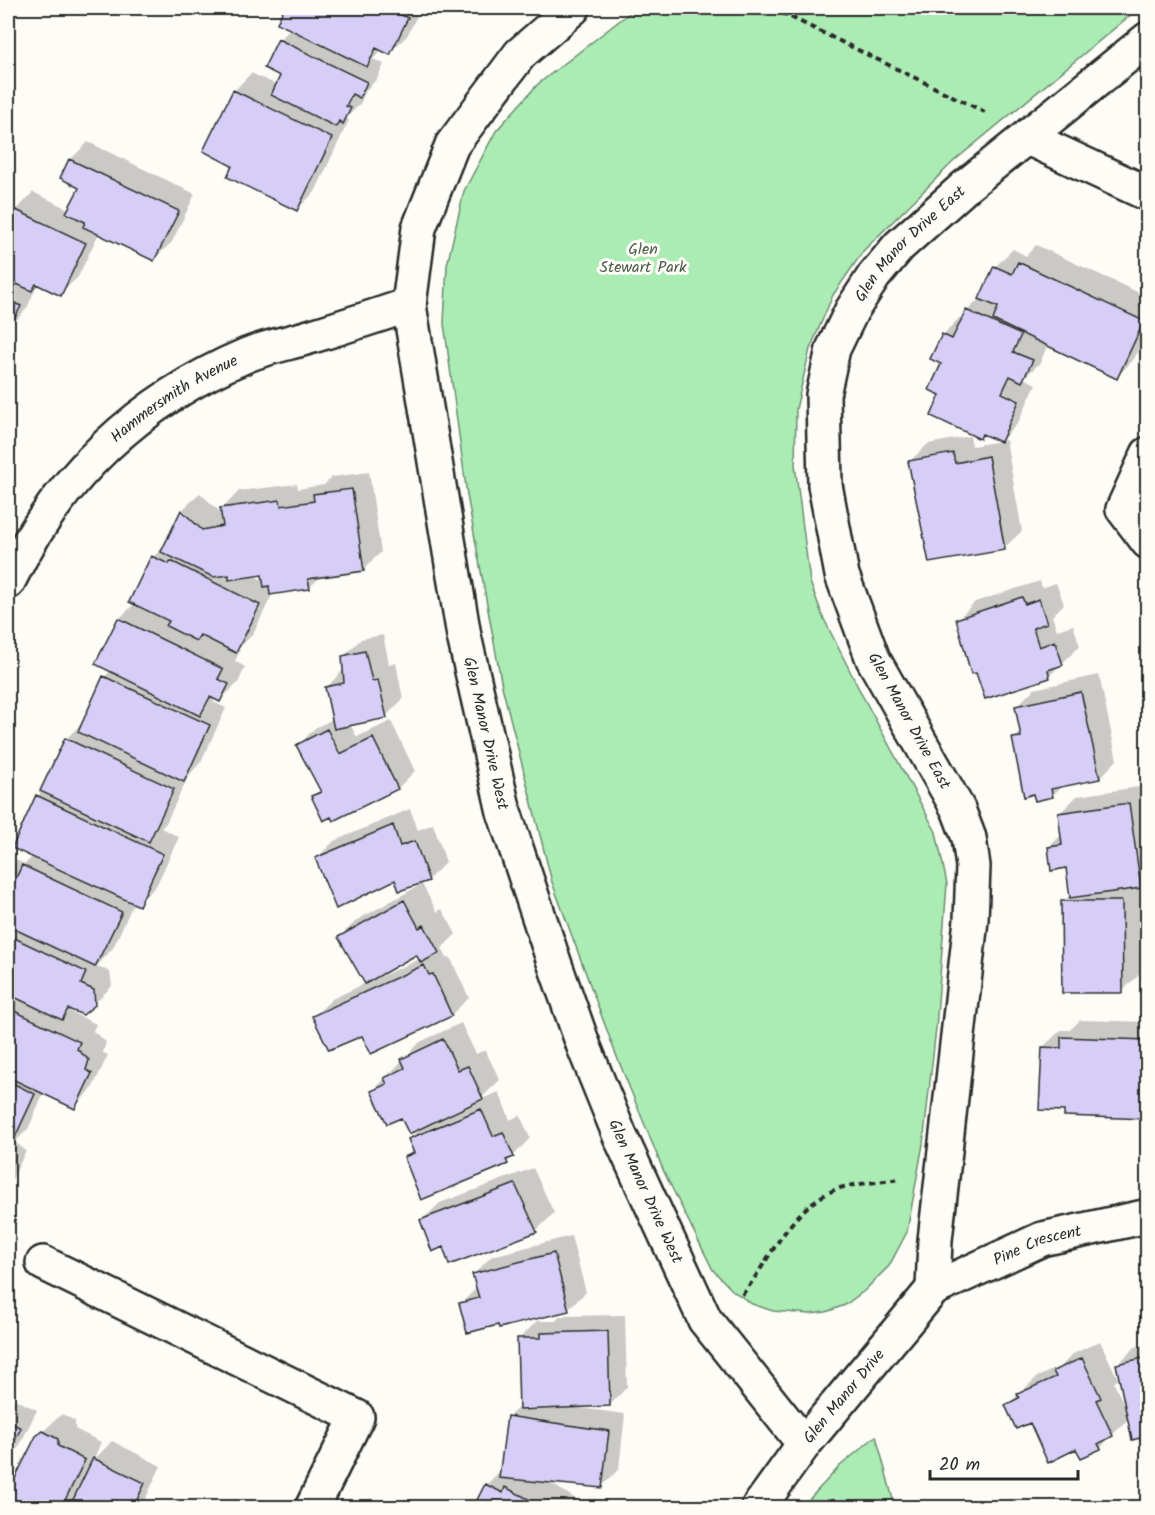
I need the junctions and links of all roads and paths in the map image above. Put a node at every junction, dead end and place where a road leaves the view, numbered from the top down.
1 (573, 8) edge
2 (772, 8) edge
3 (1148, 39) edge
4 (976, 106) dead end
5 (1028, 138) junction
6 (1148, 194) edge
7 (409, 305) junction
8 (1148, 454) edge
9 (1148, 542) edge
10 (8, 582) edge
11 (902, 1179) dead end
12 (1148, 1216) edge
13 (43, 1263) dead end
14 (933, 1289) junction
15 (742, 1295) dead end
16 (804, 1444) junction
17 (312, 1508) edge
18 (758, 1508) edge

1 - 7 street, Glen Manor Drive West
2 - 4 path
3 - 5 street, Glen Manor Drive East
5 - 6 street
5 - 14 street, Glen Manor Drive East
7 - 10 street, Hammersmith Avenue
7 - 16 street, Glen Manor Drive West
8 - 9 street
11 - 15 path
12 - 14 street, Pine Crescent
13 - 17 street
14 - 16 street, Glen Manor Drive
16 - 18 street, Glen Manor Drive

